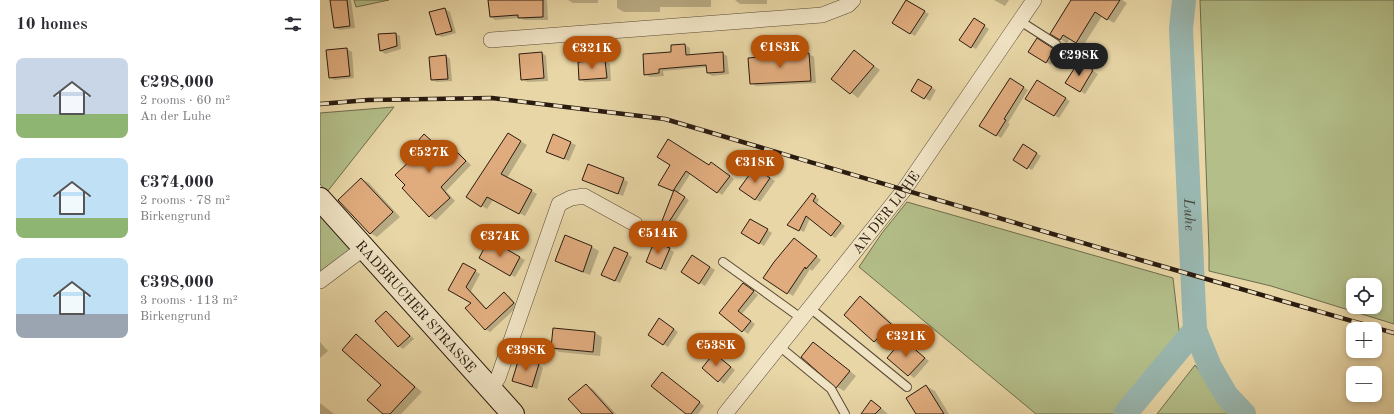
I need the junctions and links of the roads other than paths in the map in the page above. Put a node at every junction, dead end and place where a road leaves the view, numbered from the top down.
1 (853, 0) edge
2 (1034, 0) edge
3 (1020, 21) junction
4 (491, 40) dead end
5 (1056, 44) dead end
6 (320, 199) edge
7 (635, 224) dead end
8 (364, 248) junction
9 (723, 262) dead end
10 (320, 281) edge
11 (806, 313) junction
12 (779, 346) junction
13 (907, 387) dead end
14 (491, 389) junction
15 (513, 414) edge
16 (724, 414) edge
17 (845, 414) edge

1 - 4 street
2 - 3 street, AN DER LUHE
3 - 5 lane
3 - 11 street, AN DER LUHE
6 - 8 street, RADBRUCHER STRASSE
7 - 14 street
8 - 10 street
8 - 14 street, RADBRUCHER STRASSE
9 - 11 lane
11 - 12 street, AN DER LUHE
11 - 13 lane
12 - 16 street, AN DER LUHE
12 - 17 lane
14 - 15 street, RADBRUCHER STRASSE

